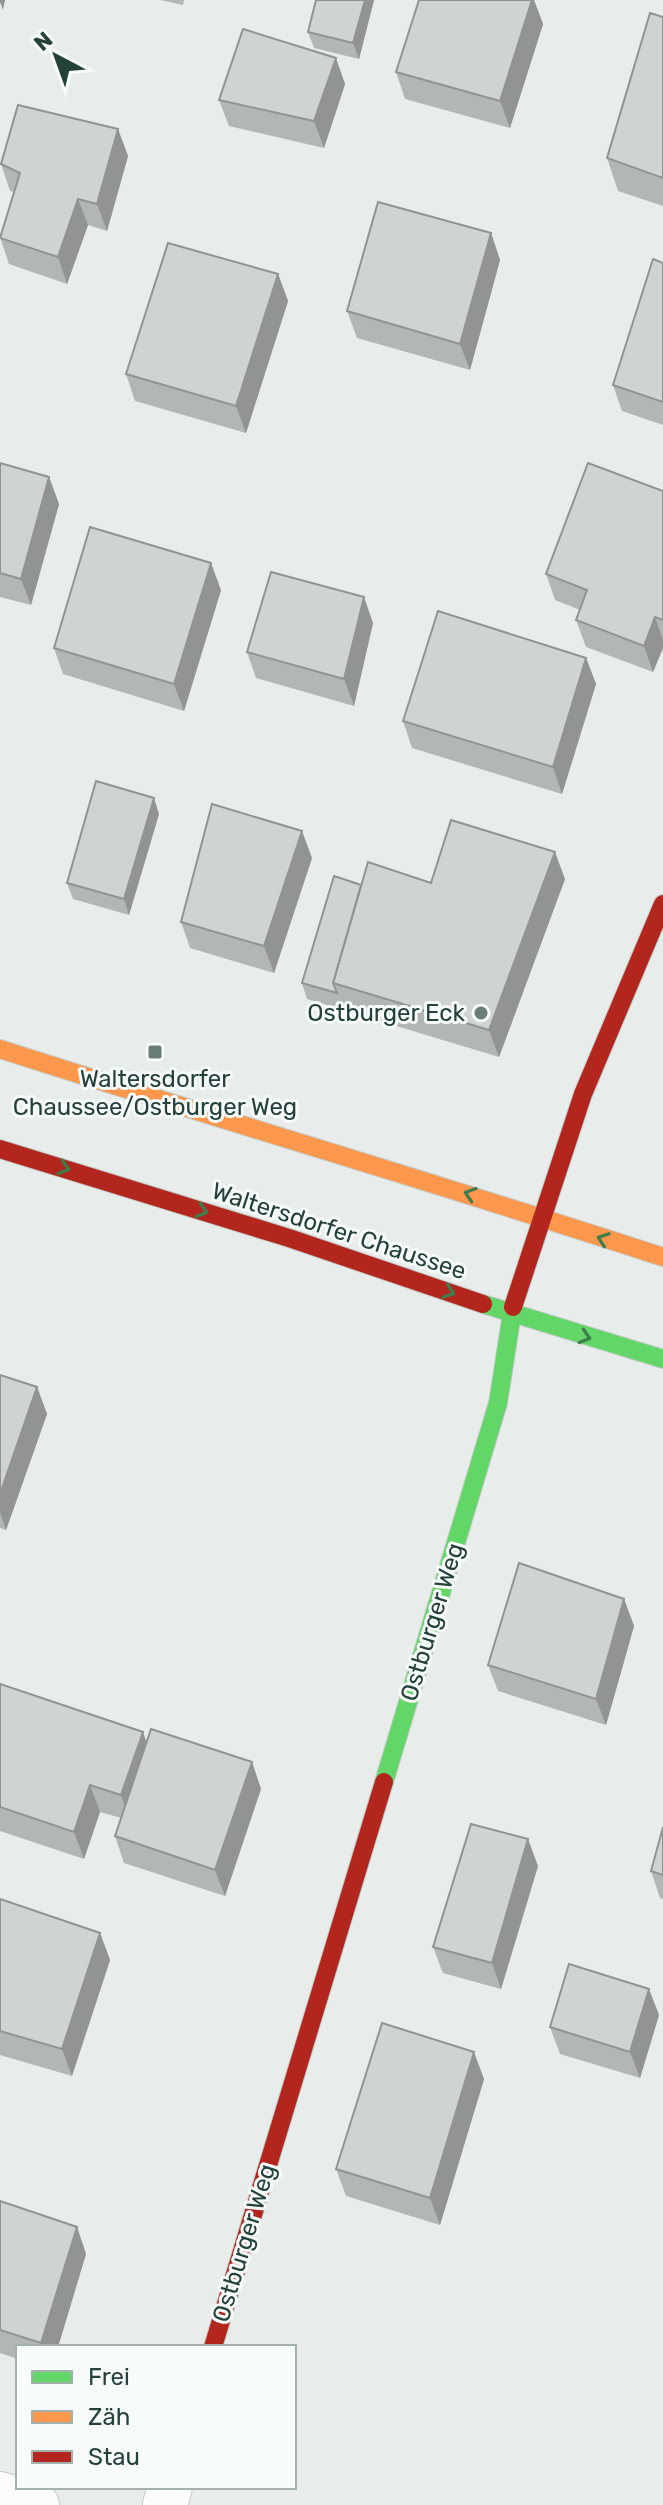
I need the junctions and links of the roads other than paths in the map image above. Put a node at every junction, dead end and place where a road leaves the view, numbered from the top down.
1 (663, 904) edge
2 (0, 1049) edge
3 (0, 1149) edge
4 (544, 1219) junction
5 (663, 1257) edge
6 (511, 1313) junction
7 (663, 1359) edge
8 (214, 2345) edge
9 (0, 2494) edge
10 (37, 2505) edge

1 - 4 street, Ostburger Weg
4 -> 2 street
3 -> 6 street, Waltersdorfer Chaussee
5 -> 4 street
4 - 6 street, Ostburger Weg
6 -> 7 street, Waltersdorfer Chaussee
6 - 8 street, Ostburger Weg
9 - 10 street

